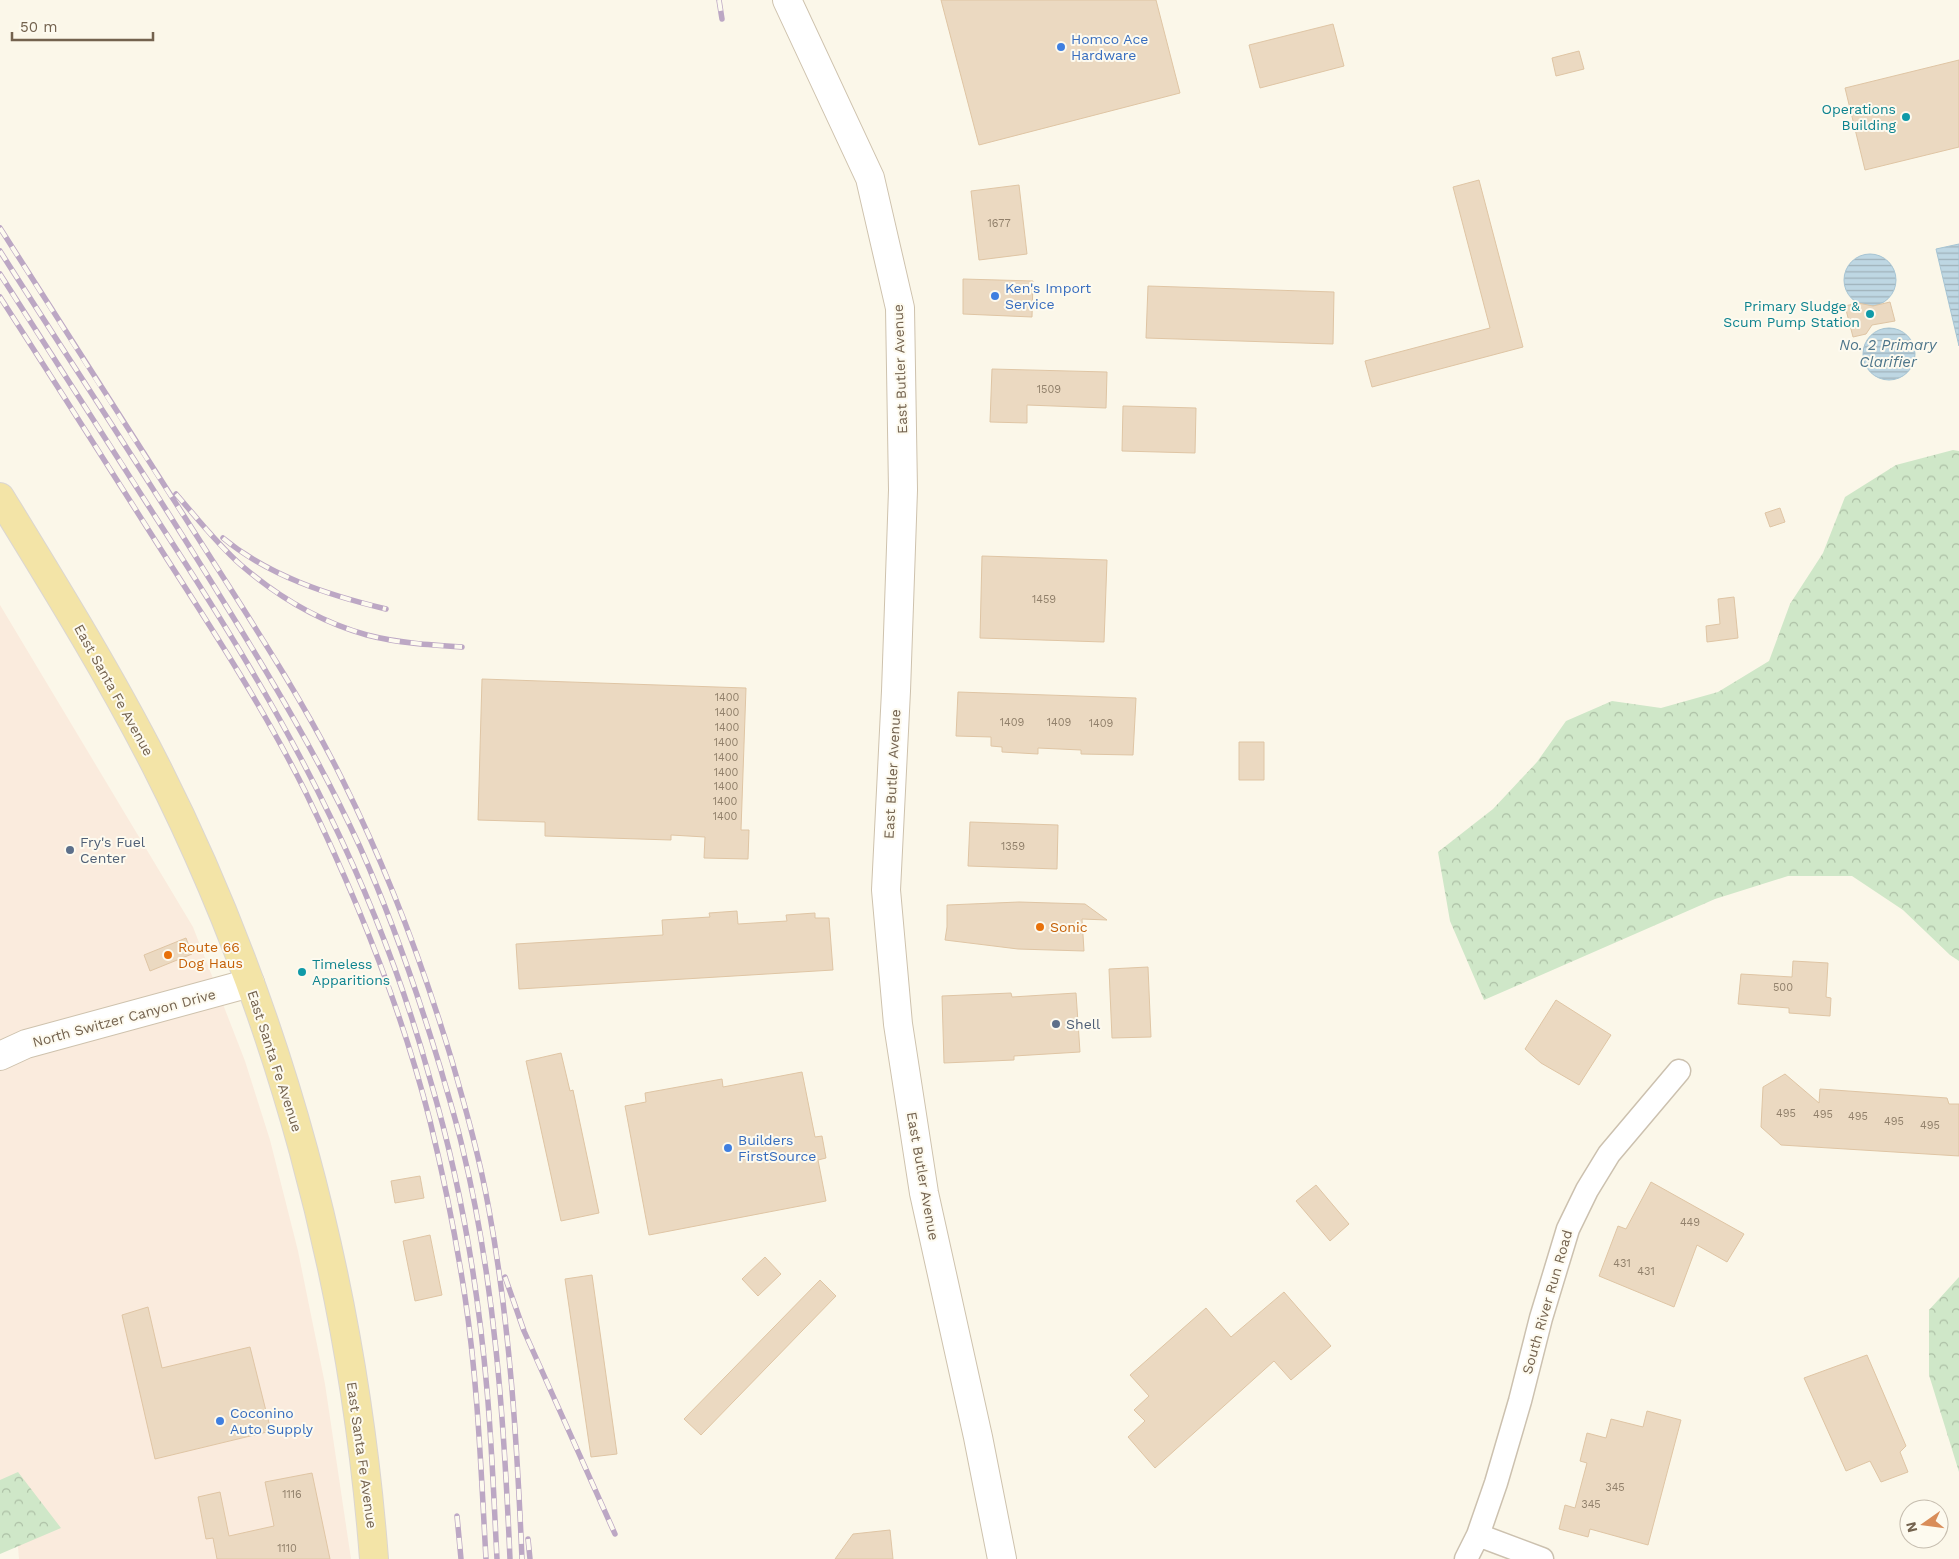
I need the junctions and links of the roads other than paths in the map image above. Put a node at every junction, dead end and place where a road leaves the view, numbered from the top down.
1 (787, 0) edge
2 (0, 497) edge
3 (250, 983) junction
4 (0, 1056) edge
5 (1679, 1071) dead end
6 (1478, 1535) junction
7 (374, 1559) edge
8 (1002, 1559) edge
9 (1466, 1559) edge
10 (1542, 1559) edge

1 - 8 main road, East Butler Avenue
2 - 3 main road, East Santa Fe Avenue
3 - 4 main road, North Switzer Canyon Drive
3 - 7 main road, East Santa Fe Avenue
5 - 6 street, South River Run Road
6 - 9 street, South River Run Road
6 - 10 street

